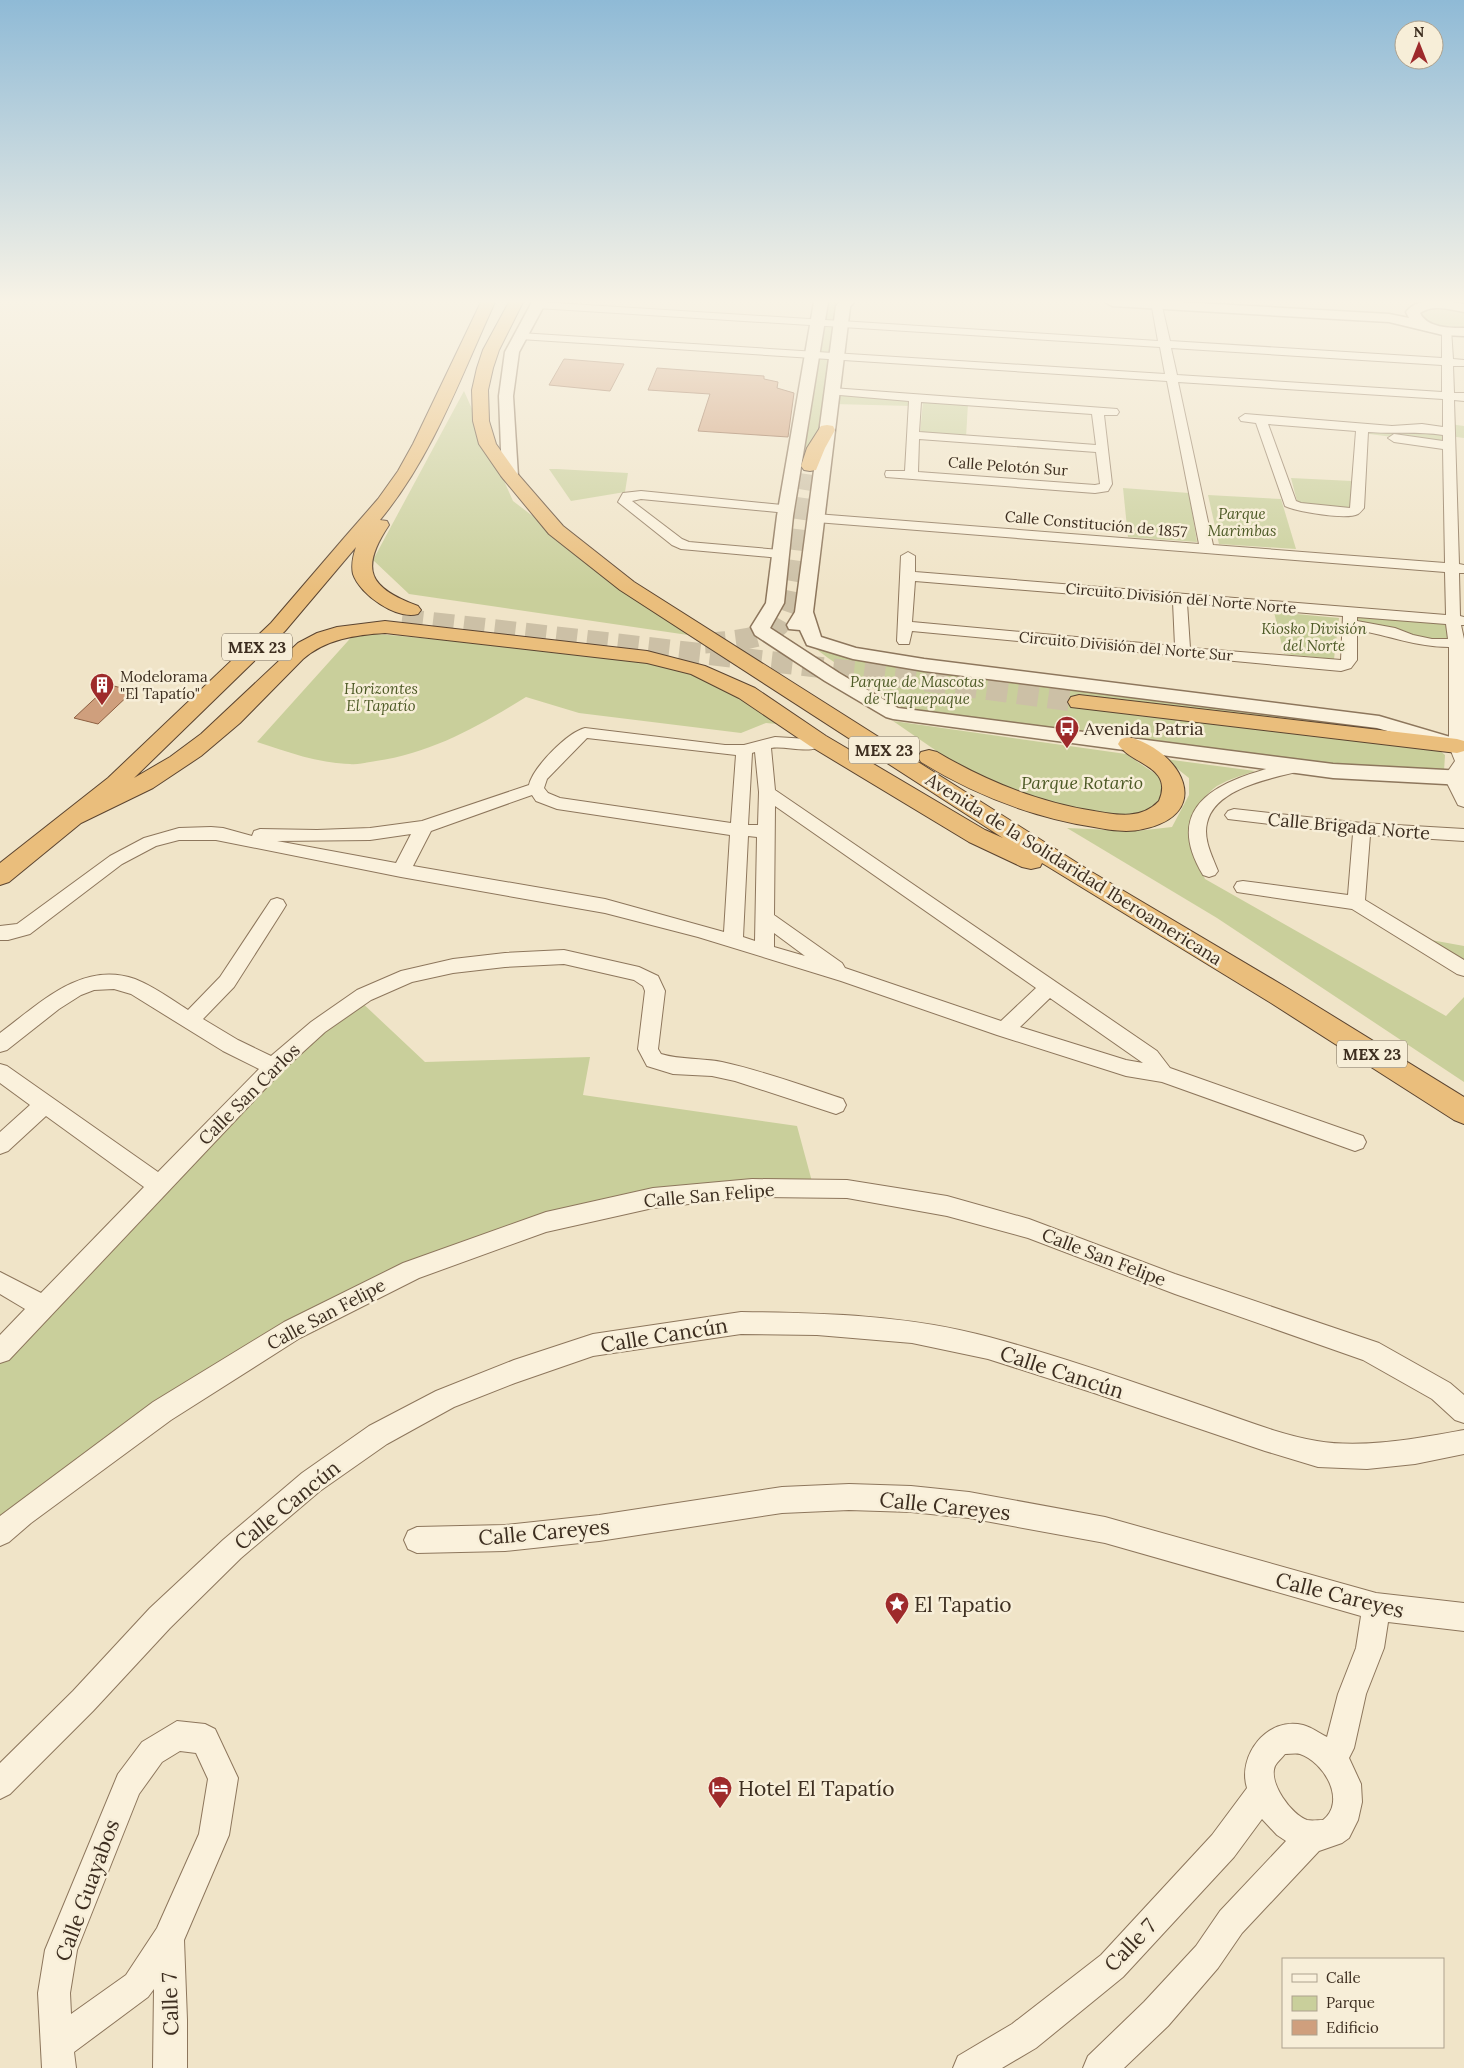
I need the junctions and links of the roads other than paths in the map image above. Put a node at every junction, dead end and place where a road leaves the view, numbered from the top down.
1 (443, 399) edge
2 (480, 399) edge
3 (506, 399) edge
4 (806, 399) edge
5 (831, 399) junction
6 (1176, 399) edge
7 (1448, 399) edge
8 (915, 402) junction
9 (1098, 411) junction
10 (1113, 412) dead end
11 (1245, 418) dead end
12 (1263, 420) junction
13 (1464, 426) edge
14 (827, 430) junction
15 (1362, 430) junction
16 (913, 435) junction
17 (1449, 435) junction
18 (1464, 440) edge
19 (1102, 449) junction
20 (810, 466) tunnel mouth
21 (406, 472) junction
22 (890, 474) dead end
23 (911, 475) junction
24 (510, 476) junction
25 (787, 509) junction
26 (816, 518) junction
27 (1207, 549) junction
28 (780, 554) junction
29 (908, 556) dead end
30 (1458, 569) edge
31 (908, 576) junction
32 (1180, 598) junction
33 (804, 612) junction
34 (1350, 618) junction
35 (1459, 621) edge
36 (760, 626) junction
37 (694, 628) junction
38 (1460, 643) edge
39 (1183, 651) junction
40 (782, 683) junction
41 (1079, 702) tunnel mouth
42 (783, 716) junction
43 (162, 739) junction
44 (818, 741) junction
45 (1129, 744) junction
46 (763, 745) junction
47 (744, 750) junction
48 (1460, 762) edge
49 (1298, 766) junction
50 (536, 788) junction
51 (767, 792) junction
52 (1464, 801) edge
53 (1234, 815) dead end
54 (75, 817) junction
55 (424, 827) junction
56 (1362, 829) junction
57 (739, 830) junction
58 (765, 831) junction
59 (211, 834) junction
60 (1464, 835) edge
61 (317, 836) junction
62 (304, 853) junction
63 (401, 871) junction
64 (1208, 871) dead end
65 (0, 876) edge
66 (1081, 877) junction
67 (1243, 887) dead end
68 (1356, 903) junction
69 (278, 905) dead end
70 (764, 917) junction
71 (0, 932) edge
72 (734, 942) junction
73 (764, 952) junction
74 (1464, 969) edge
75 (847, 976) junction
76 (1049, 987) junction
77 (190, 1020) junction
78 (1004, 1030) junction
79 (0, 1044) edge
80 (274, 1066) junction
81 (0, 1072) edge
82 (1163, 1074) junction
83 (45, 1104) junction
84 (836, 1106) dead end
85 (1464, 1112) edge
86 (1355, 1142) dead end
87 (0, 1145) edge
88 (160, 1186) junction
89 (0, 1282) edge
90 (43, 1307) junction
91 (0, 1352) edge
92 (1464, 1411) edge
93 (1464, 1442) edge
94 (0, 1533) edge
95 (417, 1540) dead end
96 (1376, 1608) junction
97 (1464, 1617) edge
98 (1326, 1753) junction
99 (0, 1784) edge
100 (1263, 1792) junction
101 (1312, 1836) junction
102 (168, 1939) junction
103 (57, 2057) edge
104 (170, 2068) edge
105 (970, 2068) edge
106 (1100, 2068) edge

1 - 21 highway, MEX 23
2 - 24 highway, Avenida de la Solidaridad Iberoamericana / MEX 23
3 - 24 street
4 - 25 street
5 - 8 street
5 - 8 street
5 - 14 street
6 - 27 street
7 - 17 street
8 - 9 street
8 - 16 street
9 - 10 street
9 - 19 street
11 - 12 street
12 - 15 street
12 - 15 street
13 - 17 street
14 - 20 highway
14 - 26 street
15 - 17 street
16 - 19 street
16 - 23 street
17 - 18 street
17 - 30 street
19 - 23 street, Calle Pelotón Sur
21 - 43 highway, MEX 23
21 - 43 highway
22 - 23 street, Calle Pelotón Sur
24 - 37 highway, Avenida de la Solidaridad Iberoamericana / MEX 23
25 - 28 street
25 - 28 street
26 - 27 street, Calle Constitución de 1857
26 - 33 street
27 - 30 street, Calle Constitución de 1857
28 - 36 street
29 - 31 street
30 - 35 street
31 - 32 street, Circuito División del Norte Norte
31 - 39 street, Circuito División del Norte Sur
32 - 34 street, Circuito División del Norte Norte
32 - 39 street
33 - 36 street
33 - 48 street
34 - 35 street, Circuito División del Norte Norte
34 - 38 street
34 - 39 street, Circuito División del Norte Sur
35 - 38 street
36 - 45 street
37 - 40 highway, Avenida de la Solidaridad Iberoamericana / MEX 23
37 - 42 highway
38 - 48 street
40 - 45 highway
40 - 66 highway, Avenida de la Solidaridad Iberoamericana / MEX 23
41 - 48 highway
42 - 44 highway
42 - 54 highway
43 - 54 highway, MEX 23
44 - 46 street
44 - 66 highway
45 - 49 street
46 - 47 street
46 - 51 street
47 - 50 street
47 - 57 street
48 - 49 street
48 - 52 street
49 - 64 street
50 - 55 street
50 - 57 street
51 - 58 street
51 - 76 street
53 - 56 street, Calle Brigada Norte
54 - 65 highway, MEX 23
55 - 61 street
55 - 63 street
56 - 60 street, Calle Brigada Norte
56 - 68 street
57 - 58 street
57 - 72 street
58 - 70 street
59 - 61 street
59 - 62 street
59 - 71 street
61 - 62 street
62 - 63 street
63 - 72 street
66 - 85 highway, Avenida de la Solidaridad Iberoamericana / MEX 23
67 - 68 street
68 - 74 street
69 - 77 street
70 - 73 street
70 - 75 street
72 - 73 street
73 - 75 street
75 - 78 street
76 - 78 street
76 - 82 street
77 - 79 street
77 - 80 street
78 - 82 street
80 - 84 street, Calle San Carlos
80 - 88 street, Calle San Carlos
81 - 83 street
82 - 86 street
83 - 87 street
83 - 88 street
88 - 90 street, Calle San Carlos
89 - 90 street
90 - 91 street, Calle San Carlos
92 - 94 street, Calle San Felipe
93 - 99 street, Calle Cancún
95 - 96 street, Calle Careyes
96 - 97 street, Calle Careyes
96 - 98 street
98 - 100 street
98 - 101 street
100 - 101 street
100 - 105 street, Calle 7
101 - 106 street
102 - 103 street
102 - 103 street, Calle Guayabos
102 - 104 street, Calle 7

